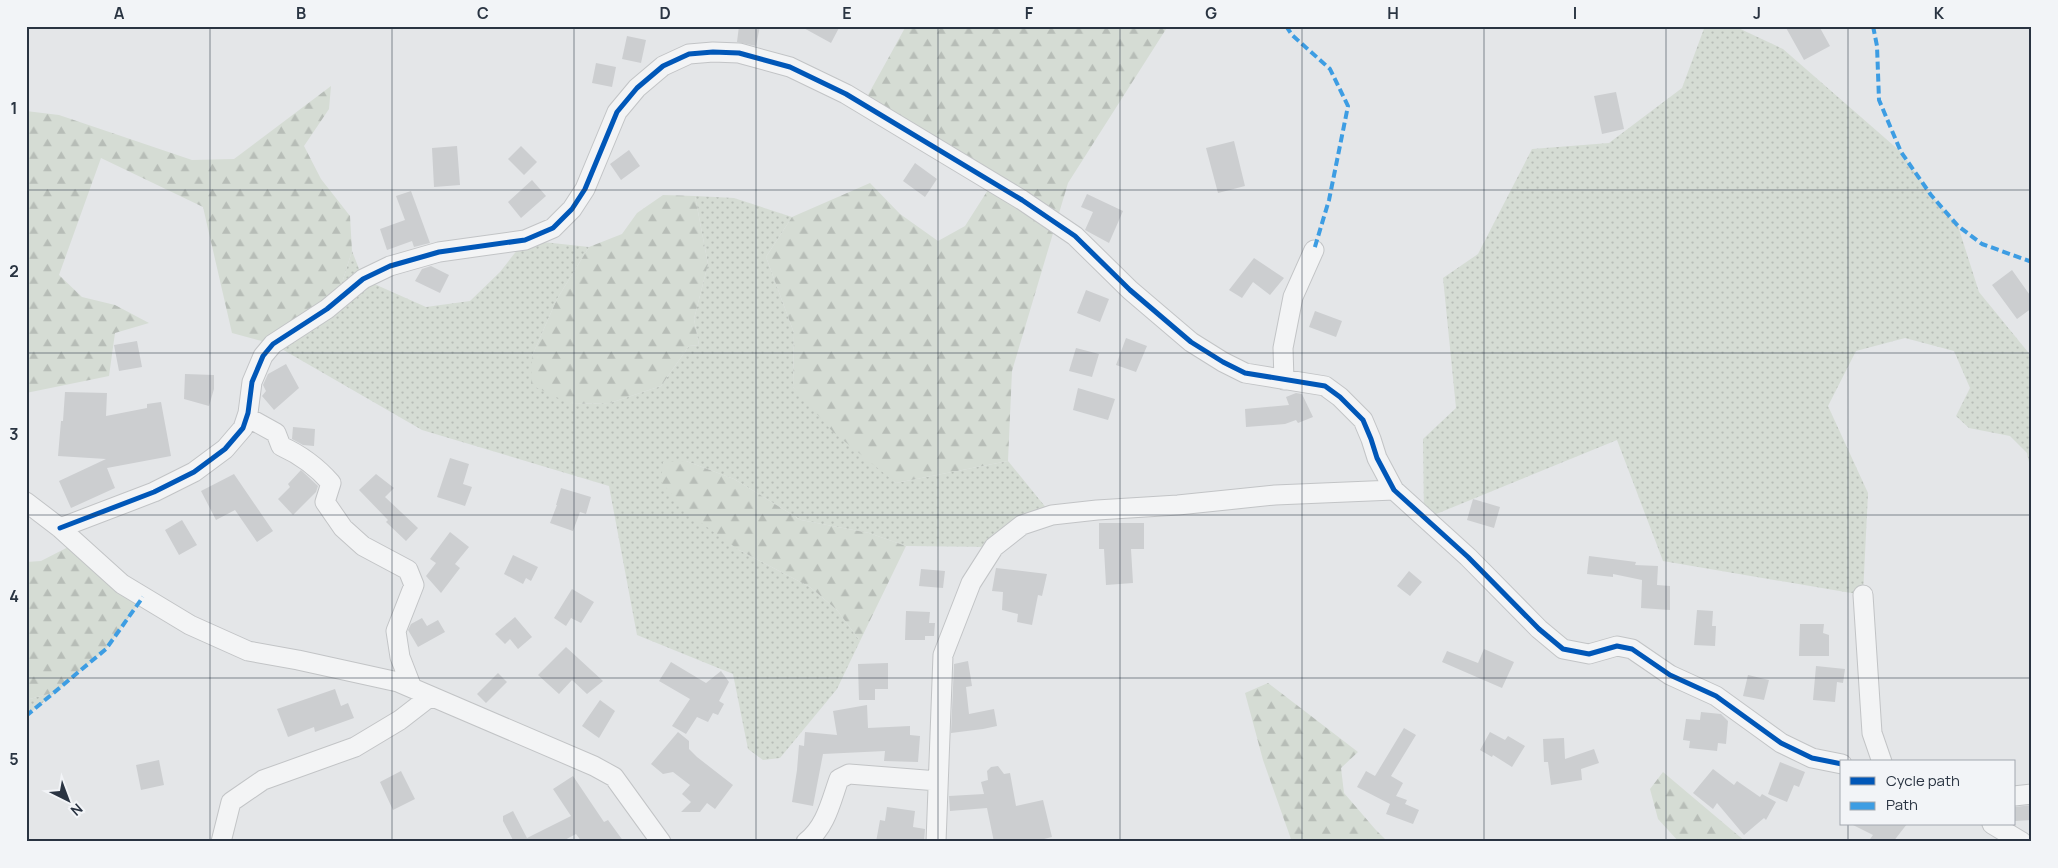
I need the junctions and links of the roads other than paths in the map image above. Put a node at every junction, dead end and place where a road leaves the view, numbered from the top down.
1 (1314, 250) dead end
2 (1284, 380) junction
3 (247, 417) junction
4 (1394, 490) junction
5 (26, 502) edge
6 (60, 528) junction
7 (1863, 595) dead end
8 (412, 688) junction
9 (431, 696) junction
10 (1881, 760) edge
11 (1840, 764) edge
12 (938, 781) junction
13 (2032, 794) edge
14 (2016, 796) edge
15 (1995, 826) edge
16 (221, 842) edge
17 (661, 842) edge
18 (806, 842) edge
19 (936, 842) edge
20 (2022, 842) edge

1 - 2 street
2 - 3 street
2 - 4 street
3 - 6 street
3 - 8 street
4 - 11 street
4 - 12 street
5 - 6 street
6 - 8 street
7 - 10 street
8 - 9 street
9 - 16 street
9 - 17 street
12 - 18 street
12 - 19 street
13 - 14 street
15 - 20 street

